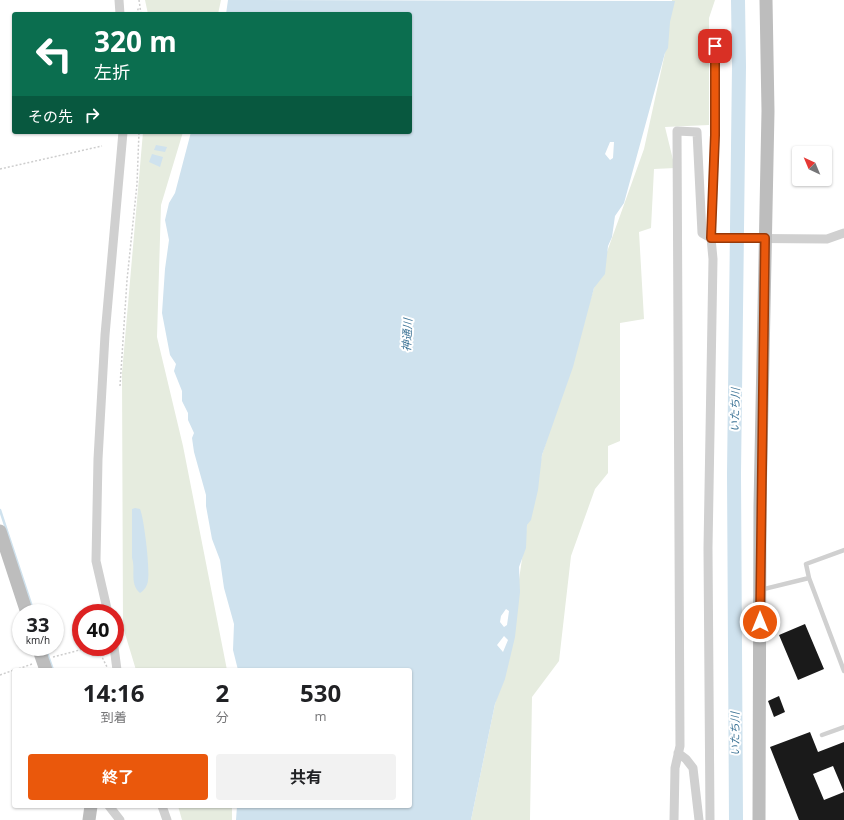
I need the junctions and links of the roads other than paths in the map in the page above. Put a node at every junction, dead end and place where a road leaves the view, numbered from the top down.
1 (119, 0) edge
2 (766, 0) edge
3 (120, 12) edge
4 (715, 46) dead end
5 (123, 134) edge
6 (844, 233) edge
7 (714, 238) junction
8 (760, 238) junction
9 (0, 531) edge
10 (844, 550) edge
11 (809, 578) junction
12 (760, 590) junction
13 (24, 604) edge
14 (106, 604) edge
15 (115, 656) edge
16 (117, 668) edge
17 (844, 671) edge
18 (844, 727) edge
19 (822, 735) dead end
20 (678, 754) junction
21 (91, 808) edge
22 (111, 808) edge
23 (163, 808) edge
24 (89, 820) edge
25 (120, 820) edge
26 (167, 820) edge
27 (674, 820) edge
28 (699, 820) edge
29 (710, 820) edge
30 (759, 820) edge

1 - 3 street
2 - 8 street
4 - 7 street
5 - 14 street
6 - 8 street
7 - 8 street
7 - 20 street
7 - 29 street
8 - 12 street
9 - 13 street
10 - 11 lane
11 - 12 lane
11 - 17 lane
12 - 30 street
15 - 16 street
18 - 19 lane
20 - 27 street
20 - 28 street
21 - 24 street
22 - 25 street
23 - 26 street

